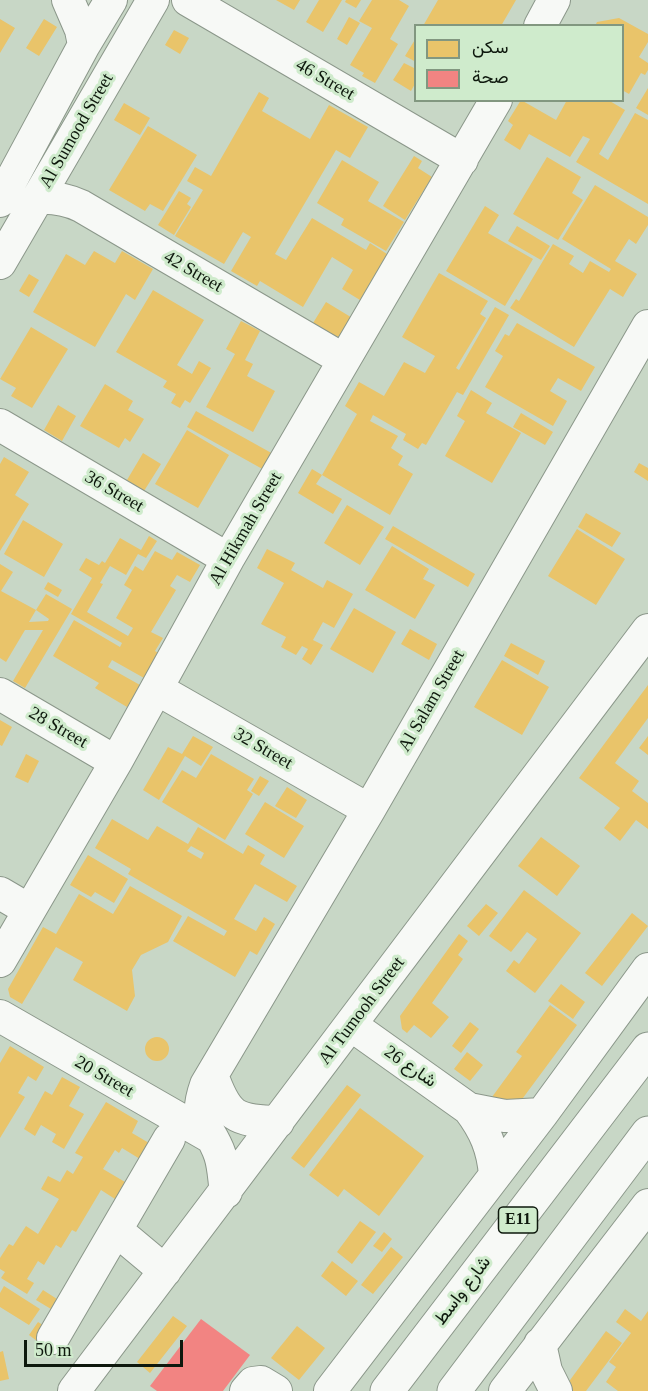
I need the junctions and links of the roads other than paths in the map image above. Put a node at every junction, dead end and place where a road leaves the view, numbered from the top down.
1 (68, 0) edge
2 (111, 0) edge
3 (153, 0) edge
4 (188, 0) edge
5 (555, 0) edge
6 (541, 24) edge
7 (84, 45) junction
8 (495, 102) edge
9 (462, 160) junction
10 (38, 198) junction
11 (0, 201) edge
12 (0, 263) edge
13 (648, 326) edge
14 (344, 360) junction
15 (0, 425) edge
16 (228, 559) junction
17 (648, 630) edge
18 (158, 688) junction
19 (0, 694) edge
20 (116, 762) junction
21 (369, 810) junction
22 (0, 893) edge
23 (29, 910) junction
24 (0, 961) edge
25 (648, 969) edge
26 (0, 1016) edge
27 (351, 1025) junction
28 (648, 1048) edge
29 (212, 1075) junction
30 (469, 1109) junction
31 (542, 1114) junction
32 (278, 1122) junction
33 (209, 1136) junction
34 (169, 1139) dead end
35 (642, 1144) edge
36 (495, 1175) junction
37 (226, 1192) junction
38 (648, 1205) edge
39 (116, 1230) junction
40 (165, 1271) junction
41 (53, 1338) dead end
42 (540, 1344) junction
43 (74, 1391) edge
44 (246, 1391) edge
45 (276, 1391) edge
46 (330, 1391) edge
47 (387, 1391) edge
48 (454, 1391) edge
49 (505, 1391) edge
50 (556, 1391) edge

1 - 7 street
2 - 7 street, Al Sumood Street
3 - 10 street, Al Sumood Street
4 - 9 street, 46 Street
5 - 6 street
7 - 11 street, Al Sumood Street
8 - 9 street, Al Hikmah Street
9 - 14 street, Al Hikmah Street
10 - 12 street, Al Sumood Street
10 - 14 street, 42 Street
13 - 21 street, Al Salam Street
14 - 16 street, Al Hikmah Street
15 - 16 street, 36 Street
16 - 18 street, Al Hikmah Street
17 - 27 street, Al Tumooh Street
18 - 20 street, Al Hikmah Street
18 - 21 street, 32 Street
19 - 20 street, 28 Street
20 - 23 street, Al Hikmah Street
21 - 29 street, Al Salam Street
22 - 23 street
23 - 24 street, Al Hikmah Street
25 - 31 street
26 - 33 street, 20 Street
27 - 30 street, شارع 26
27 - 32 street, Al Tumooh Street
28 - 47 highway, شارع واسط / E11
29 - 32 street
29 - 33 street, Al Salam Street
30 - 31 street, شارع 26
30 - 36 street, شارع 26
31 - 36 street
32 - 37 street, Al Tumooh Street
33 - 37 street, Al Salam Street
34 - 39 street
35 - 48 highway
36 - 46 street
37 - 40 street, Al Tumooh Street
38 - 42 street
39 - 40 street
39 - 41 street
40 - 43 street, Al Tumooh Street
42 - 49 street
42 - 50 street
44 - 45 street

